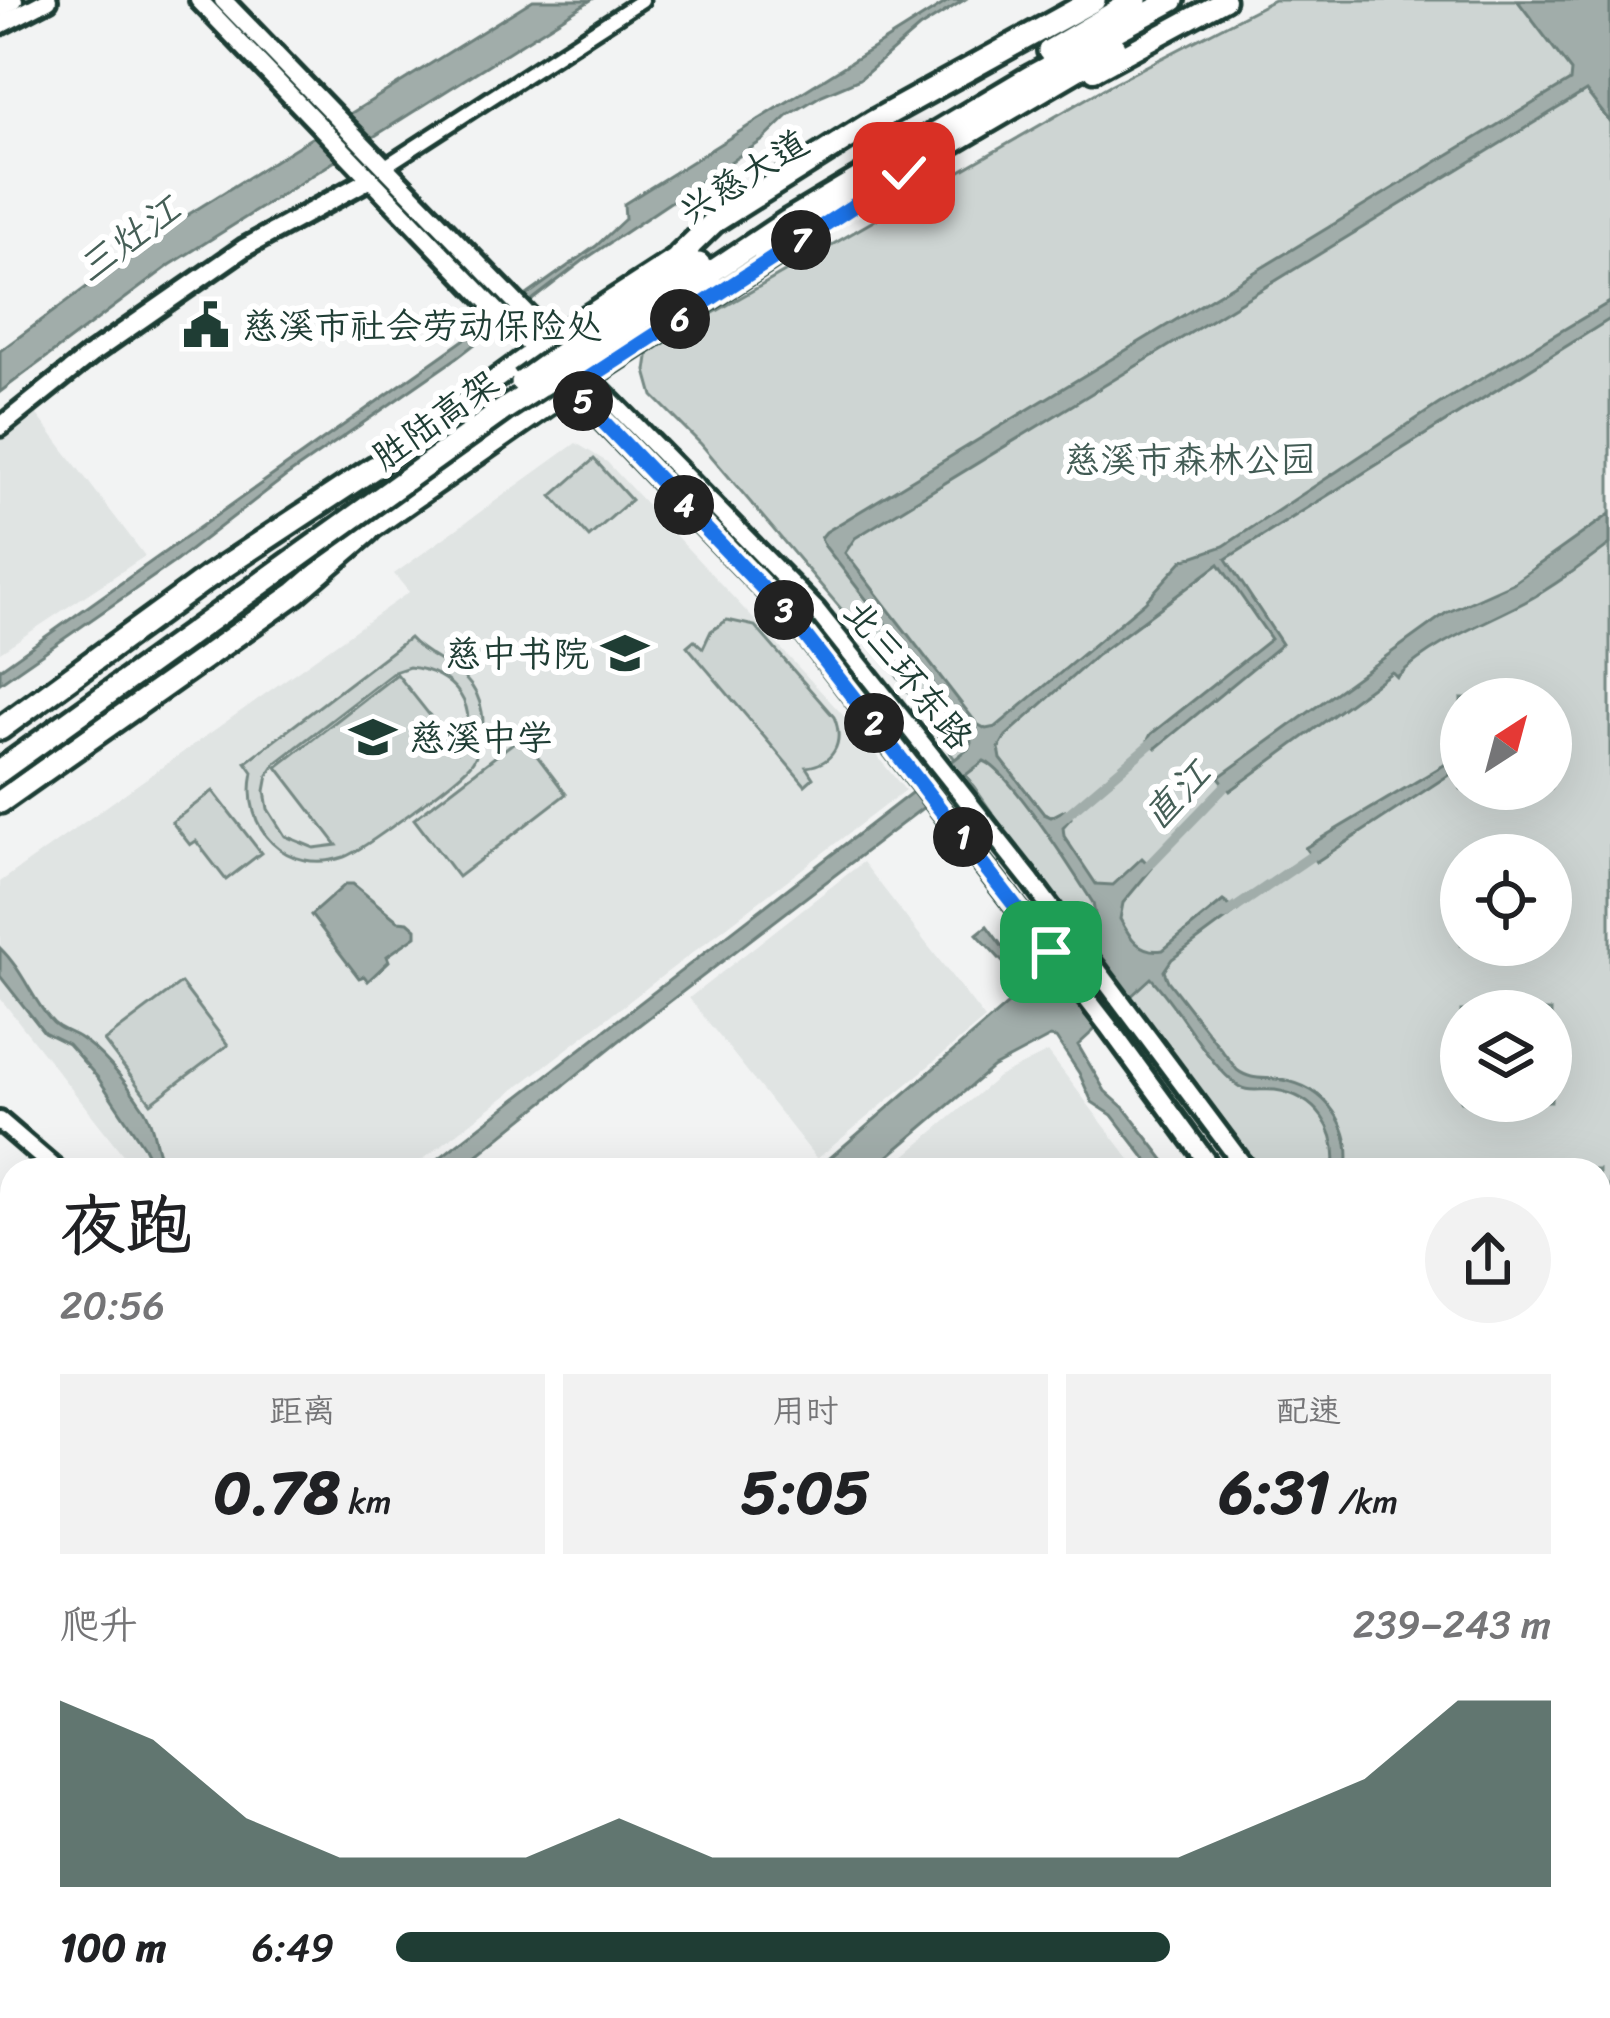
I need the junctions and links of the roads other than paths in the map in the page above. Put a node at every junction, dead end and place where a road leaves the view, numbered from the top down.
1 (14, 0) edge
2 (48, 0) edge
3 (199, 0) edge
4 (223, 0) edge
5 (642, 0) edge
6 (1094, 0) edge
7 (1109, 0) edge
8 (1225, 0) edge
9 (1155, 3) edge
10 (0, 8) edge
11 (0, 25) edge
12 (377, 173) junction
13 (679, 256) junction
14 (679, 319) junction
15 (543, 344) junction
16 (580, 383) junction
17 (0, 427) edge
18 (375, 466) junction
19 (368, 531) junction
20 (0, 728) edge
21 (0, 740) edge
22 (0, 754) edge
23 (0, 771) edge
24 (0, 798) edge
25 (0, 1121) edge
26 (0, 1136) edge
27 (25, 1158) edge
28 (43, 1158) edge
29 (1204, 1158) edge
30 (1238, 1158) edge

1 - 10 main road
2 - 11 main road
3 - 12 main road, 北三环东路
4 - 12 main road, 北三环东路
5 - 12 street
6 - 13 highway
7 - 13 main road, 兴慈大道
8 - 14 main road
9 - 14 highway
9 - 22 highway, 胜陆高架, bridge
9 - 23 highway, 胜陆高架, bridge
12 - 15 main road, 北三环东路
12 - 17 main road
13 - 15 main road, 兴慈大道
14 - 16 main road
15 - 16 main road, 北三环东路
15 - 18 main road, 兴慈大道
16 - 19 main road
16 - 29 main road, 北三环东路
16 - 30 main road, 北三环东路
18 - 20 highway
18 - 21 main road, 兴慈大道
19 - 24 main road
19 - 24 highway
25 - 28 main road
26 - 27 main road

